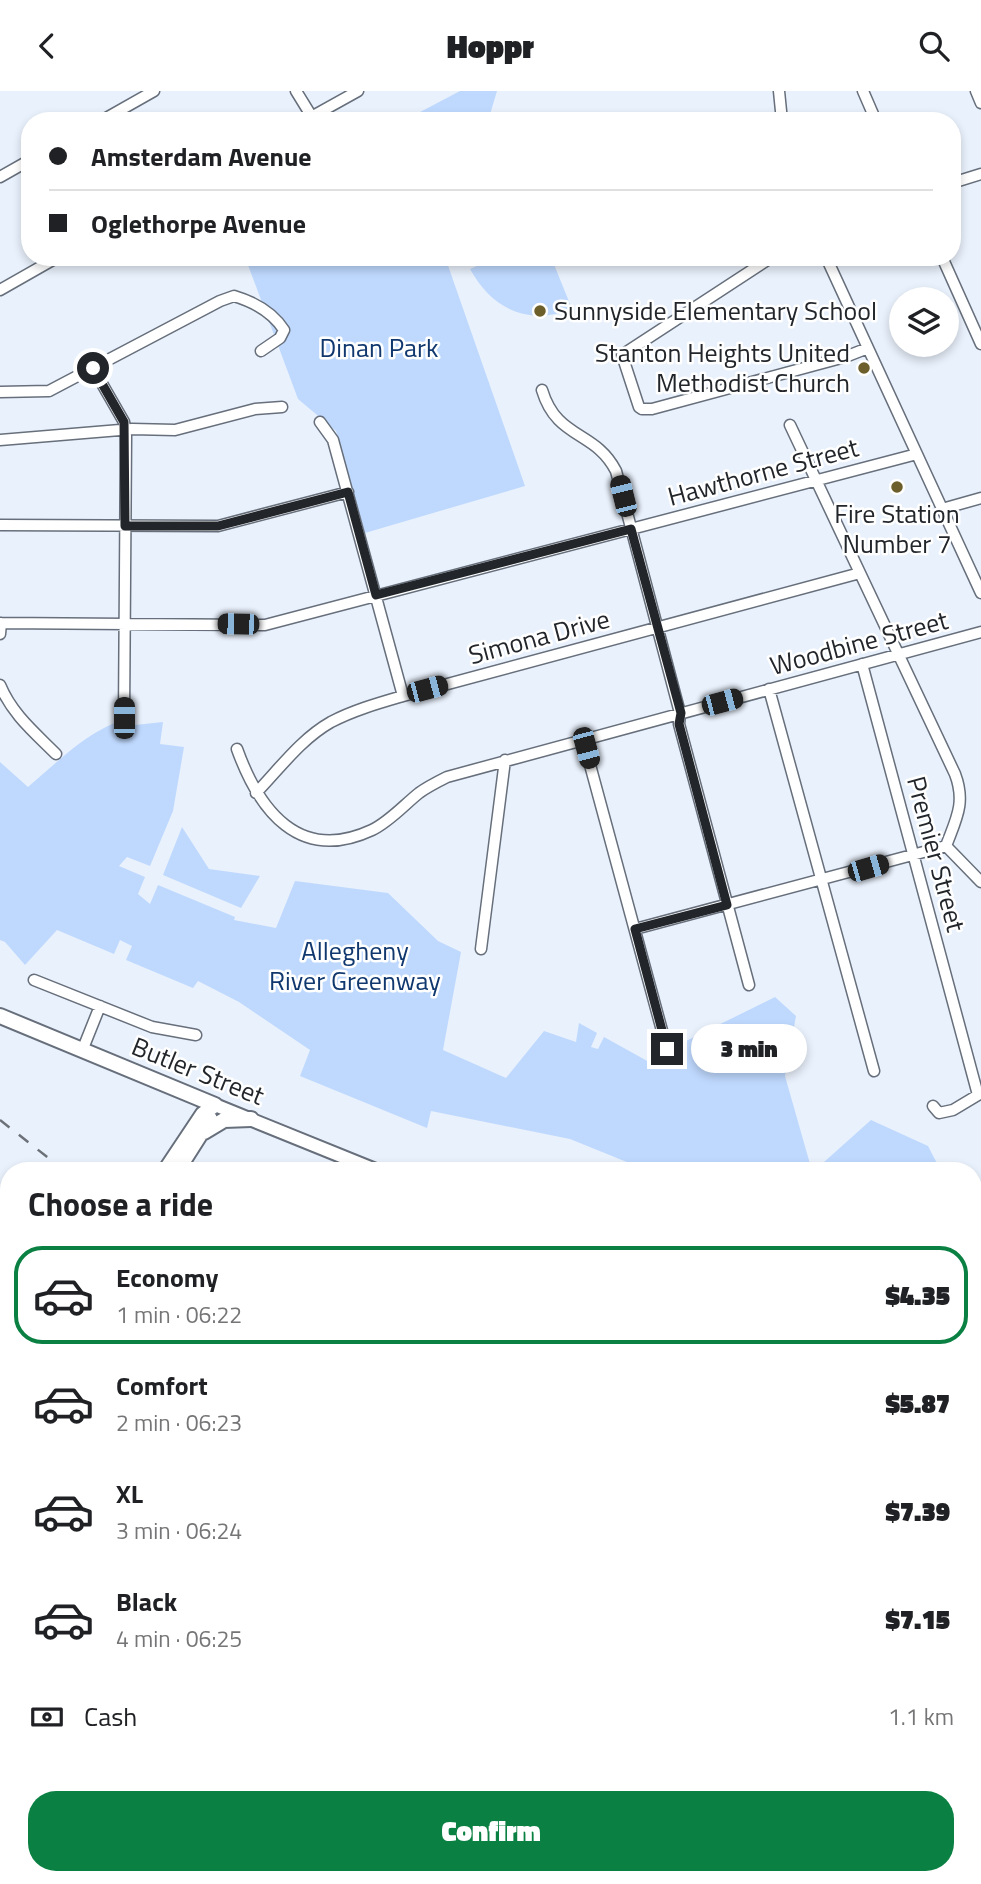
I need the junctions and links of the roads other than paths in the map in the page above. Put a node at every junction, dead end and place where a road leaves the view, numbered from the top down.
1 (154, 91) edge
2 (296, 91) edge
3 (358, 91) edge
4 (779, 91) edge
5 (863, 91) edge
6 (117, 112) edge
7 (305, 112) edge
8 (320, 112) edge
9 (781, 112) edge
10 (872, 112) edge
11 (21, 165) edge
12 (981, 174) edge
13 (0, 177) edge
14 (961, 180) edge
15 (42, 266) edge
16 (758, 266) edge
17 (830, 266) edge
18 (946, 266) edge
19 (0, 290) edge
20 (981, 344) edge
21 (868, 348) junction
22 (261, 351) dead end
23 (93, 368) junction
24 (542, 390) dead end
25 (0, 392) edge
26 (282, 407) dead end
27 (320, 422) dead end
28 (790, 425) dead end
29 (125, 430) junction
30 (0, 440) edge
31 (917, 454) junction
32 (816, 480) junction
33 (348, 492) junction
34 (981, 498) edge
35 (942, 509) junction
36 (0, 525) edge
37 (125, 526) junction
38 (631, 529) junction
39 (860, 573) junction
40 (981, 593) edge
41 (376, 595) junction
42 (124, 624) junction
43 (0, 627) edge
44 (658, 627) junction
45 (981, 632) edge
46 (899, 655) junction
47 (862, 664) junction
48 (0, 685) edge
49 (769, 689) junction
50 (403, 696) junction
51 (681, 713) junction
52 (124, 718) dead end
53 (583, 739) junction
54 (237, 749) dead end
55 (56, 754) dead end
56 (505, 760) junction
57 (256, 793) junction
58 (946, 846) junction
59 (914, 855) junction
60 (821, 880) junction
61 (981, 881) edge
62 (727, 905) junction
63 (635, 929) junction
64 (481, 949) dead end
65 (34, 980) dead end
66 (749, 985) dead end
67 (100, 1006) junction
68 (0, 1016) edge
69 (196, 1035) dead end
70 (667, 1049) dead end
71 (82, 1051) junction
72 (874, 1071) dead end
73 (177, 1089) junction
74 (215, 1105) junction
75 (933, 1106) dead end
76 (251, 1119) junction
77 (201, 1124) junction
78 (173, 1162) edge
79 (182, 1162) edge
80 (355, 1162) edge

1 - 6 street
2 - 7 street
3 - 8 street
4 - 9 street
5 - 10 street
11 - 13 street
12 - 14 street
15 - 19 street
16 - 21 street
17 - 21 street
18 - 20 street
21 - 31 street
22 - 23 street
23 - 25 street
23 - 29 street
24 - 38 street
26 - 29 street
27 - 33 street
28 - 32 street
29 - 30 street
29 - 37 street
31 - 32 street, Hawthorne Street
31 - 35 street
32 - 38 street, Hawthorne Street
32 - 39 street
33 - 37 street
33 - 41 street
34 - 35 street
35 - 40 street
36 - 37 street
37 - 42 street
38 - 41 street, Hawthorne Street
38 - 44 street
39 - 44 street, Simona Drive
39 - 46 street
41 - 42 street, Hawthorne Street
41 - 50 street
42 - 43 street, Hawthorne Street
42 - 52 street
44 - 50 street, Simona Drive
44 - 51 street
45 - 46 street, Woodbine Street
46 - 47 street, Woodbine Street
46 - 58 street
47 - 49 street, Woodbine Street
47 - 59 street, Premier Street
48 - 55 street
49 - 51 street, Woodbine Street
49 - 60 street
50 - 57 street, Simona Drive
51 - 53 street, Woodbine Street
51 - 62 street
53 - 56 street, Woodbine Street
53 - 63 street
54 - 57 street, Woodbine Street
56 - 57 street, Woodbine Street
56 - 64 street
58 - 59 street
58 - 61 street
59 - 60 street
59 - 75 street, Premier Street
60 - 62 street
60 - 72 street
62 - 63 street
62 - 66 street
63 - 70 street
65 - 67 street
67 - 69 street
67 - 71 street
68 - 71 highway, Butler Street
71 - 73 highway, Butler Street
73 - 74 highway, Butler Street
73 - 77 highway
74 - 76 main road, Butler Street
74 - 77 highway
76 - 77 highway
76 - 80 main road, Butler Street
77 - 78 highway
77 - 79 highway

